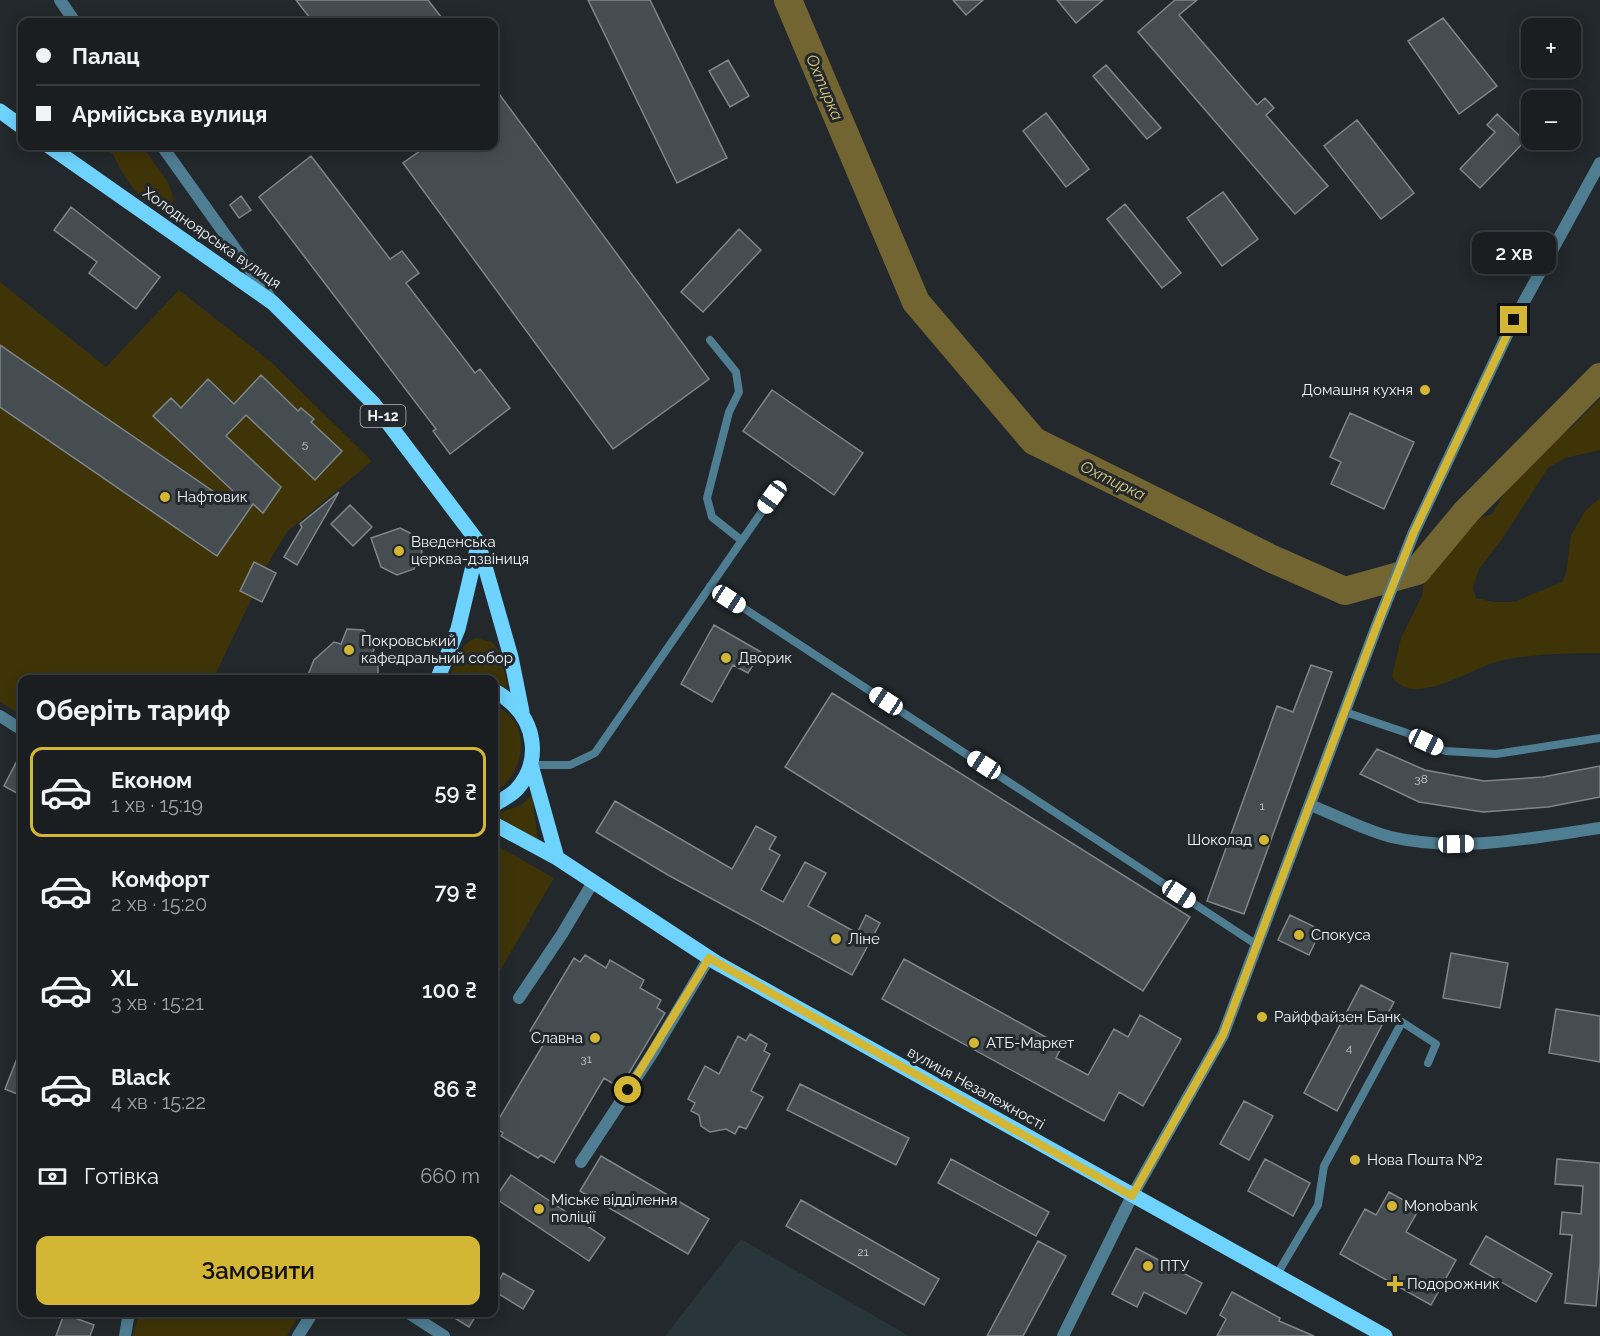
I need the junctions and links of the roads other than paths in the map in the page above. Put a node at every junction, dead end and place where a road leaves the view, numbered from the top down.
1 (60, 0) edge
2 (72, 18) edge
3 (0, 111) edge
4 (18, 124) edge
5 (55, 150) edge
6 (165, 150) edge
7 (1600, 163) edge
8 (273, 303) junction
9 (710, 340) dead end
10 (772, 497) dead end
11 (741, 540) junction
12 (478, 542) junction
13 (710, 586) junction
14 (439, 675) edge
15 (498, 693) edge
16 (522, 712) junction
17 (1345, 712) junction
18 (0, 716) edge
19 (18, 727) edge
20 (1600, 738) edge
21 (531, 765) junction
22 (498, 802) edge
23 (1310, 805) junction
24 (498, 826) edge
25 (1600, 828) edge
26 (557, 858) junction
27 (593, 882) junction
28 (1257, 945) junction
29 (709, 958) junction
30 (519, 998) dead end
31 (1428, 1063) dead end
32 (581, 1162) dead end
33 (1132, 1196) junction
34 (1276, 1277) junction
35 (128, 1317) edge
36 (309, 1317) edge
37 (415, 1317) edge
38 (1368, 1332) edge
39 (125, 1336) edge
40 (298, 1336) edge
41 (444, 1336) edge
42 (1063, 1336) edge
43 (1385, 1336) edge

1 - 2 street
3 - 4 main road
5 - 8 main road, Холодноярська вулиця / Н-12
6 - 8 street
7 - 17 street
8 - 12 main road, Холодноярська вулиця / Н-12
9 - 11 lane
10 - 11 lane
11 - 13 lane
12 - 14 main road
12 - 16 main road, Н-12
13 - 21 lane
13 - 28 lane
15 - 16 main road, Н-12
16 - 21 main road, Н-12
17 - 20 lane
17 - 23 street
18 - 19 street
21 - 22 main road, Н-12
21 - 26 main road, Н-12
23 - 25 street
23 - 28 street
24 - 26 main road, вулиця Незалежності
26 - 27 main road, вулиця Незалежності
27 - 29 main road, вулиця Незалежності
27 - 30 street
28 - 33 street
29 - 32 street
29 - 33 main road, вулиця Незалежності
31 - 34 lane
33 - 34 main road, вулиця Незалежності
33 - 42 street
34 - 38 main road, вулиця Незалежності
35 - 39 street
36 - 40 street
37 - 41 street
38 - 43 main road, вулиця Незалежності

